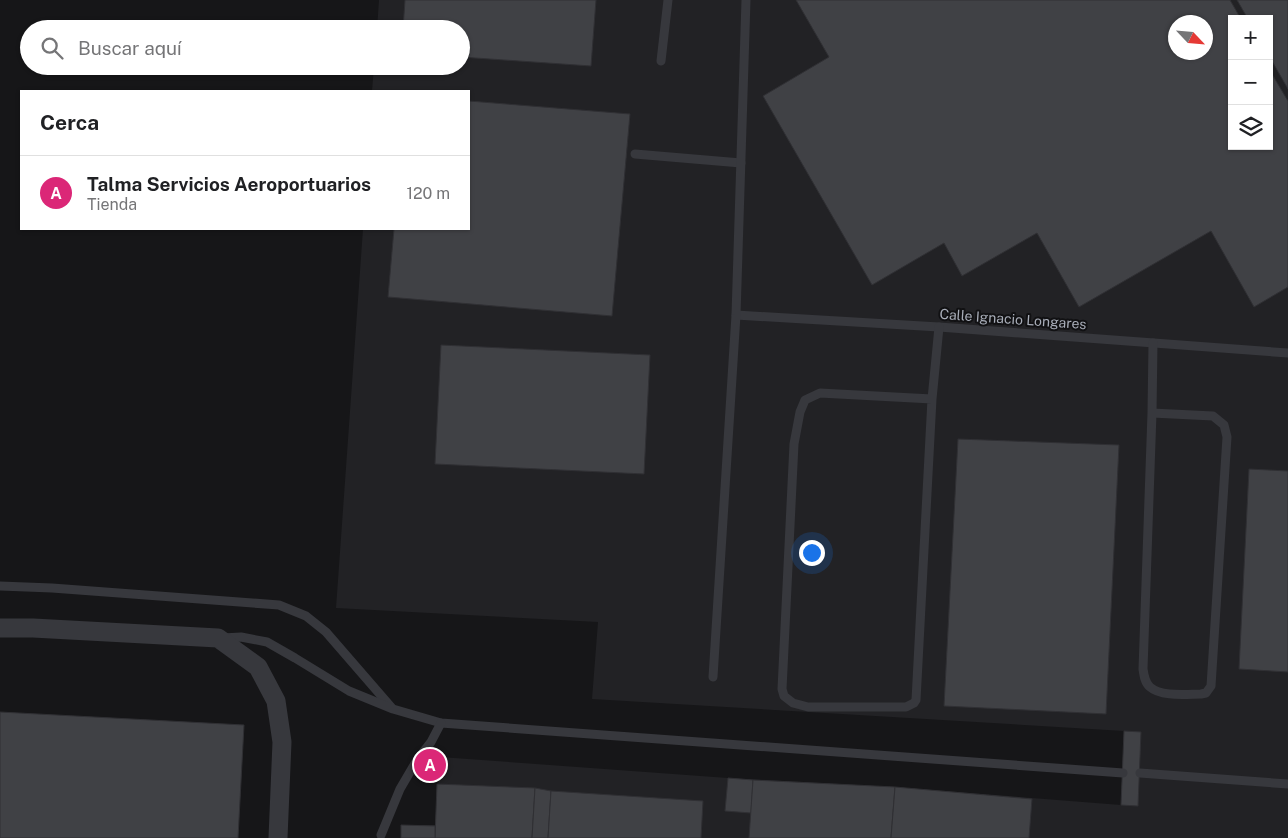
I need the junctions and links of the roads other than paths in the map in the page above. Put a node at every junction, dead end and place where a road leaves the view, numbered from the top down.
1 (668, 0) edge
2 (746, 0) edge
3 (661, 61) dead end
4 (635, 154) dead end
5 (741, 163) junction
6 (736, 315) junction
7 (938, 327) junction
8 (1152, 343) junction
9 (1288, 354) edge
10 (932, 399) junction
11 (1152, 413) junction
12 (0, 586) edge
13 (0, 620) edge
14 (0, 628) edge
15 (33, 628) junction
16 (218, 638) junction
17 (713, 677) dead end
18 (393, 710) junction
19 (441, 723) junction
20 (1123, 773) dead end
21 (1140, 773) dead end
22 (1288, 784) edge
23 (381, 835) dead end
24 (278, 838) edge

1 - 3 lane
2 - 5 lane
4 - 5 lane
5 - 6 lane
6 - 7 lane, Calle Ignacio Longares
6 - 17 lane
7 - 8 lane, Calle Ignacio Longares
7 - 10 lane
8 - 9 lane, Calle Ignacio Longares
8 - 11 lane
10 - 10 lane
11 - 11 lane
12 - 18 lane
13 - 15 street
14 - 15 street
15 - 16 street
16 - 18 lane
16 - 24 street
18 - 19 lane
19 - 20 lane
19 - 23 lane
21 - 22 lane

